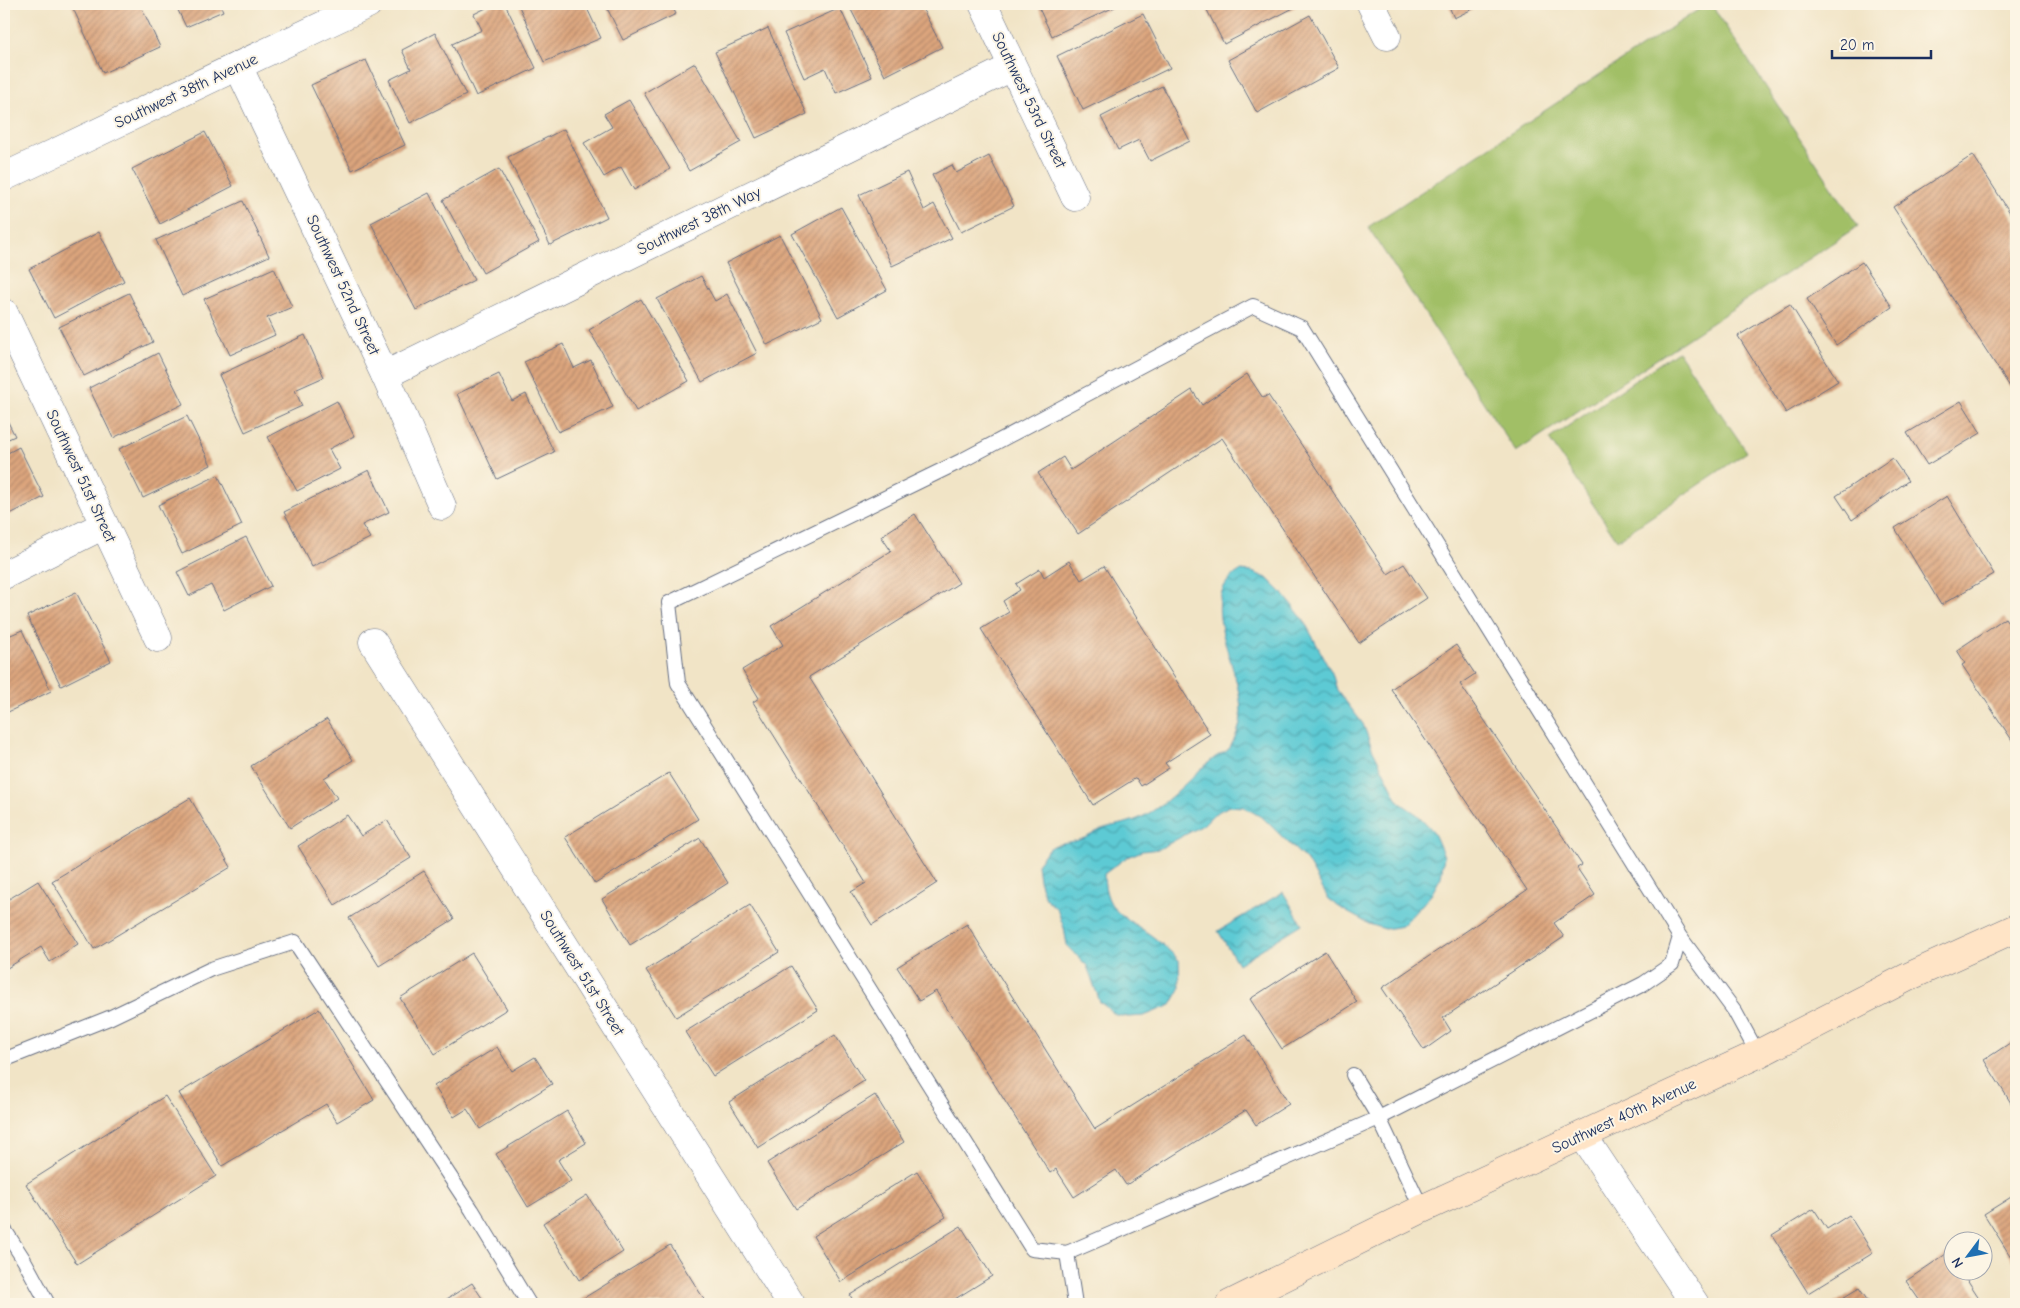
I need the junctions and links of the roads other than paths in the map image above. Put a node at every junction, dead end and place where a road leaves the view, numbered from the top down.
1 (368, 4) edge
2 (982, 4) edge
3 (1371, 4) edge
4 (1387, 36) dead end
5 (238, 66) junction
6 (1012, 67) junction
7 (4, 177) edge
8 (1075, 196) dead end
9 (4, 313) edge
10 (385, 374) junction
11 (442, 506) dead end
12 (104, 525) junction
13 (4, 575) edge
14 (158, 638) dead end
15 (373, 642) dead end
16 (2016, 928) edge
17 (1680, 937) junction
18 (1758, 1054) junction
19 (6, 1059) dead end
20 (1353, 1075) dead end
21 (1379, 1118) junction
22 (1583, 1136) junction
23 (1422, 1209) junction
24 (4, 1229) edge
25 (1067, 1253) junction
26 (48, 1304) edge
27 (529, 1304) edge
28 (791, 1304) edge
29 (1076, 1304) edge
30 (1230, 1304) edge
31 (1695, 1304) edge

1 - 5 street, Southwest 38th Avenue
2 - 6 street, Southwest 53rd Street
3 - 4 street
5 - 7 street, Southwest 38th Avenue
5 - 10 street, Southwest 52nd Street
6 - 8 street, Southwest 53rd Street
6 - 10 street, Southwest 38th Way
9 - 12 street, Southwest 51st Street
10 - 11 street, Southwest 52nd Street
12 - 13 street
12 - 14 street, Southwest 51st Street
15 - 28 street, Southwest 51st Street
16 - 18 street, Southwest 40th Avenue
17 - 18 lane
17 - 21 lane
17 - 25 lane
18 - 22 street, Southwest 40th Avenue
19 - 27 lane
20 - 21 lane
21 - 23 lane
21 - 25 lane
22 - 23 street, Southwest 40th Avenue
22 - 31 street
23 - 30 street, Southwest 40th Avenue
24 - 26 lane
25 - 29 lane

